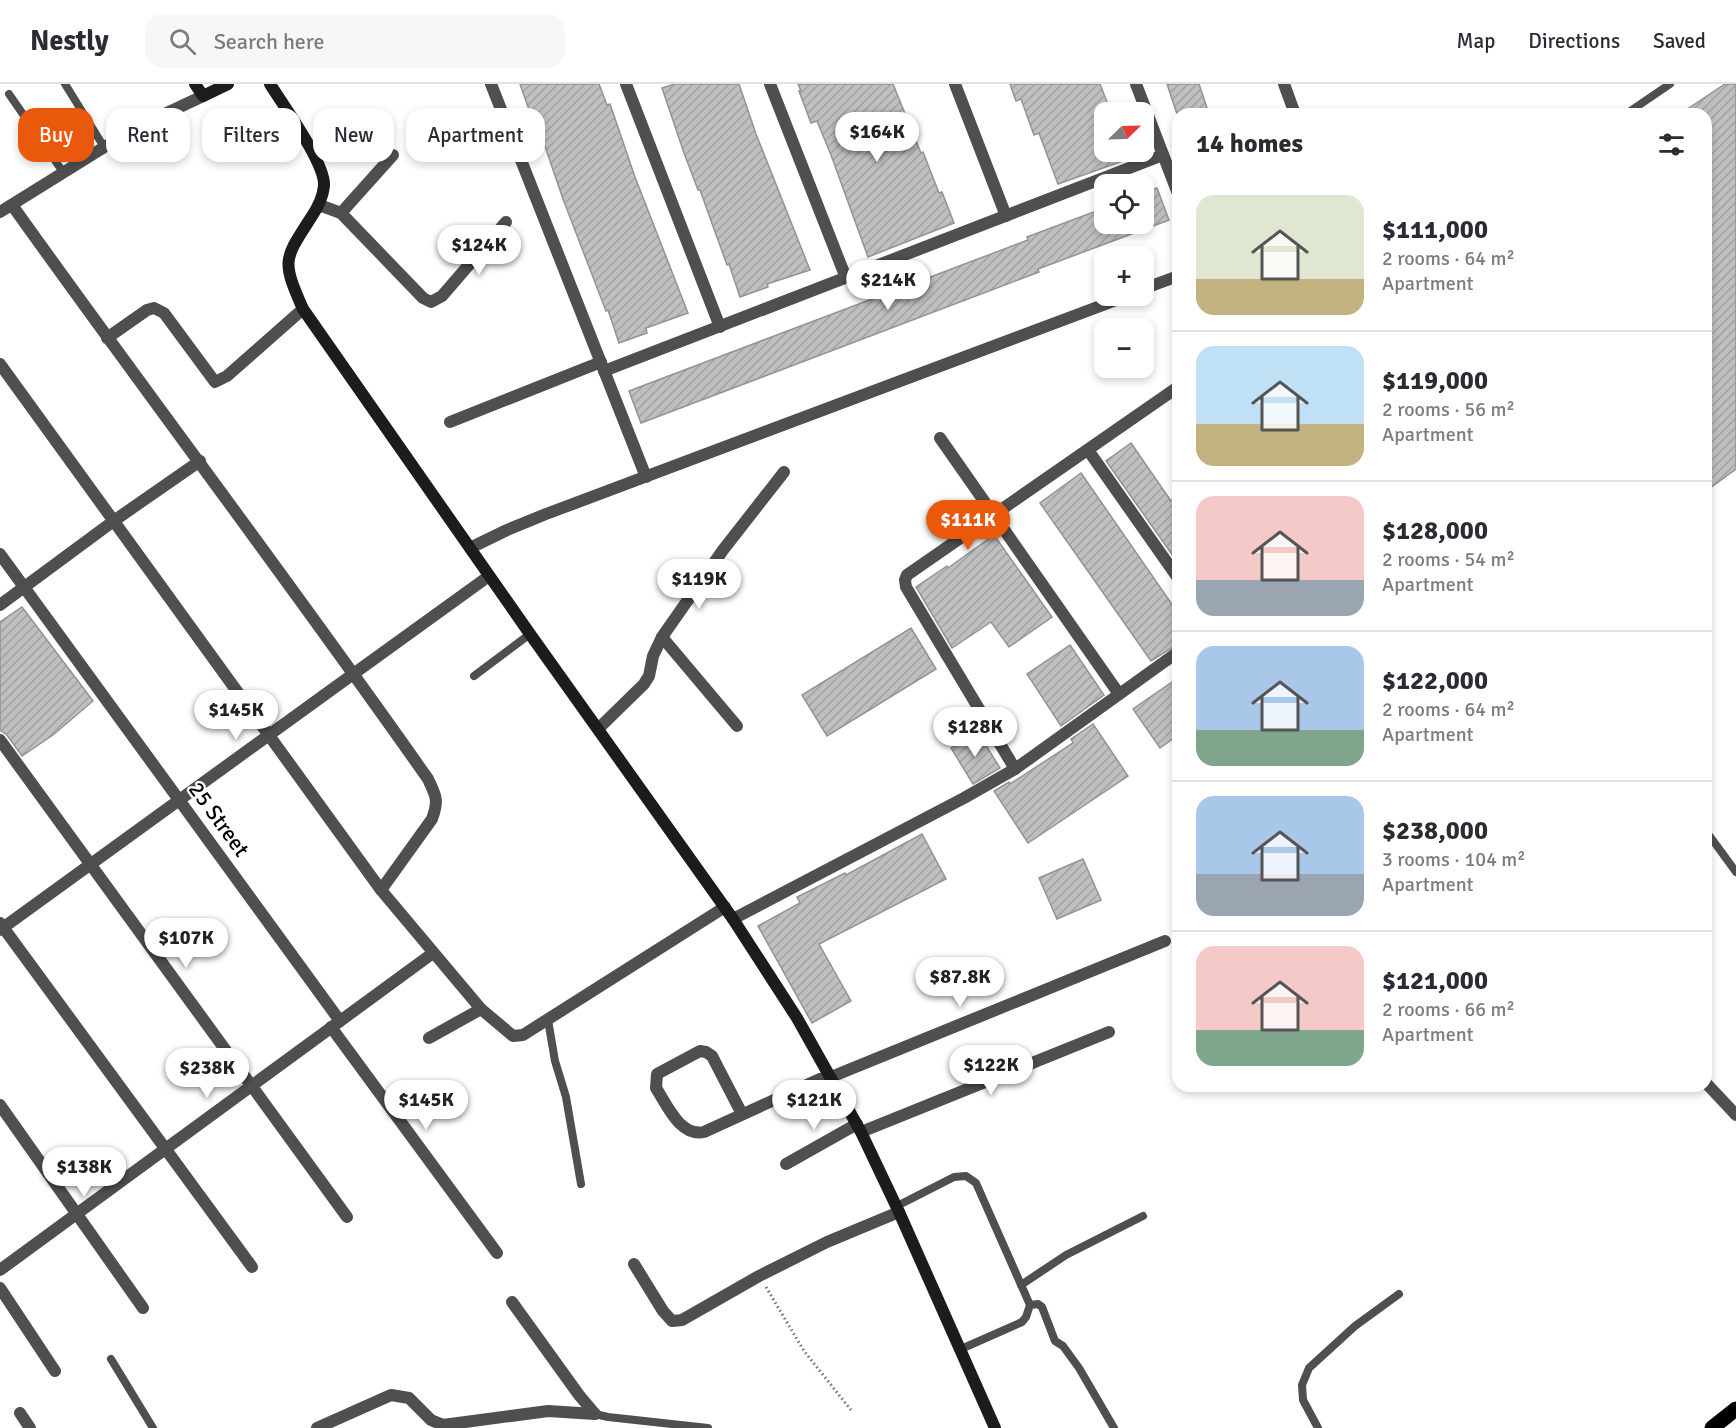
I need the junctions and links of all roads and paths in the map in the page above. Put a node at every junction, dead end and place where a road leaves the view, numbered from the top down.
1 (65, 84) edge
2 (195, 84) edge
3 (228, 84) edge
4 (270, 84) edge
5 (491, 84) edge
6 (626, 84) edge
7 (770, 84) edge
8 (955, 84) edge
9 (1136, 84) edge
10 (1284, 84) edge
11 (1670, 84) edge
12 (9, 94) dead end
13 (203, 96) junction
14 (1293, 108) edge
15 (1635, 108) edge
16 (104, 147) junction
17 (1163, 155) junction
18 (388, 162) edge
19 (63, 172) junction
20 (1172, 178) edge
21 (12, 205) junction
22 (319, 205) junction
23 (0, 212) edge
24 (341, 213) junction
25 (1006, 216) junction
26 (506, 222) dead end
27 (846, 278) junction
28 (1172, 278) edge
29 (1154, 286) edge
30 (1100, 306) edge
31 (303, 309) junction
32 (720, 327) junction
33 (107, 338) junction
34 (0, 364) edge
35 (603, 367) junction
36 (1172, 394) edge
37 (450, 422) dead end
38 (940, 438) dead end
39 (1088, 450) junction
40 (200, 461) junction
41 (784, 472) dead end
42 (646, 477) junction
43 (993, 515) junction
44 (115, 520) junction
45 (470, 548) junction
46 (0, 554) edge
47 (1172, 569) edge
48 (489, 576) junction
49 (24, 587) junction
50 (0, 605) edge
51 (530, 634) junction
52 (662, 637) junction
53 (1172, 656) edge
54 (354, 674) junction
55 (474, 676) dead end
56 (1119, 694) junction
57 (736, 726) dead end
58 (598, 729) junction
59 (269, 736) junction
60 (0, 740) edge
61 (1015, 769) junction
62 (178, 799) junction
63 (1712, 839) edge
64 (90, 863) junction
65 (1736, 872) edge
66 (381, 890) junction
67 (725, 907) junction
68 (734, 919) junction
69 (1, 927) edge
70 (1165, 941) dead end
71 (433, 953) junction
72 (481, 1010) junction
73 (548, 1020) junction
74 (336, 1024) junction
75 (1109, 1032) dead end
76 (429, 1038) dead end
77 (831, 1077) junction
78 (252, 1086) junction
79 (1712, 1089) edge
80 (0, 1105) edge
81 (742, 1114) junction
82 (1736, 1115) edge
83 (859, 1128) junction
84 (165, 1149) junction
85 (786, 1164) dead end
86 (581, 1184) dead end
87 (898, 1209) junction
88 (77, 1214) junction
89 (1143, 1216) dead end
90 (348, 1217) dead end
91 (497, 1253) dead end
92 (634, 1264) dead end
93 (252, 1267) dead end
94 (0, 1270) edge
95 (759, 1276) junction
96 (1022, 1285) junction
97 (0, 1288) edge
98 (1399, 1294) dead end
99 (512, 1302) dead end
100 (1030, 1305) junction
101 (143, 1308) dead end
102 (961, 1349) junction
103 (111, 1359) dead end
104 (55, 1371) dead end
105 (1736, 1409) edge
106 (851, 1410) dead end
107 (20, 1413) dead end
108 (595, 1414) junction
109 (442, 1427) edge
110 (30, 1428) edge
111 (153, 1428) edge
112 (317, 1428) edge
113 (708, 1428) edge
114 (995, 1428) edge
115 (1114, 1428) edge
116 (1318, 1428) edge
117 (1712, 1428) edge

1 - 16 lane
2 - 13 street
3 - 13 street
4 - 22 street
5 - 35 street
6 - 32 street
7 - 27 street
8 - 25 street
9 - 17 street
10 - 14 street
11 - 15 lane
12 - 19 lane
13 - 16 street
16 - 19 street
17 - 20 street
17 - 25 street
18 - 24 street
19 - 21 street
21 - 23 street
21 - 33 street
22 - 24 street
22 - 31 street
24 - 26 street
25 - 27 street
27 - 32 street
28 - 29 street
30 - 42 street
31 - 33 street
31 - 45 street
32 - 35 street
33 - 40 street
34 - 44 street
35 - 37 street
35 - 42 street
36 - 39 street
38 - 43 street
39 - 43 street
39 - 47 street
40 - 44 street
40 - 54 street
41 - 52 street
42 - 45 street
43 - 56 street
43 - 61 street
44 - 49 street
44 - 59 street
45 - 48 street
46 - 49 street, 25 Street
48 - 51 street
48 - 54 street
49 - 50 street
49 - 62 street, 25 Street
51 - 55 lane
51 - 58 street
52 - 57 street
52 - 58 street
53 - 56 street
54 - 59 street
54 - 66 street
56 - 61 street
58 - 67 street
59 - 62 street
59 - 66 street
60 - 64 street
61 - 68 street
62 - 64 street
62 - 74 street, 25 Street
63 - 65 lane
64 - 69 street
64 - 78 street
66 - 71 street
67 - 68 street
67 - 73 street
68 - 77 street
69 - 84 street
70 - 77 street
71 - 72 street
71 - 74 street
72 - 73 street
72 - 76 street
73 - 86 lane
74 - 78 street
74 - 91 street, 25 Street
75 - 83 street
77 - 81 street
77 - 83 street
78 - 84 street
78 - 90 street
79 - 82 street
80 - 88 street
81 - 81 street
83 - 85 street
83 - 87 street
84 - 88 street
84 - 93 street
87 - 95 street
87 - 96 lane
87 - 102 street
88 - 94 street
88 - 101 street
89 - 96 lane
92 - 95 street
95 - 106 path
96 - 100 lane
97 - 104 street
98 - 116 lane
99 - 108 street
100 - 102 lane
100 - 115 lane
102 - 114 street
103 - 111 lane
105 - 117 main road
107 - 110 street
108 - 109 street
108 - 113 lane
109 - 112 street

